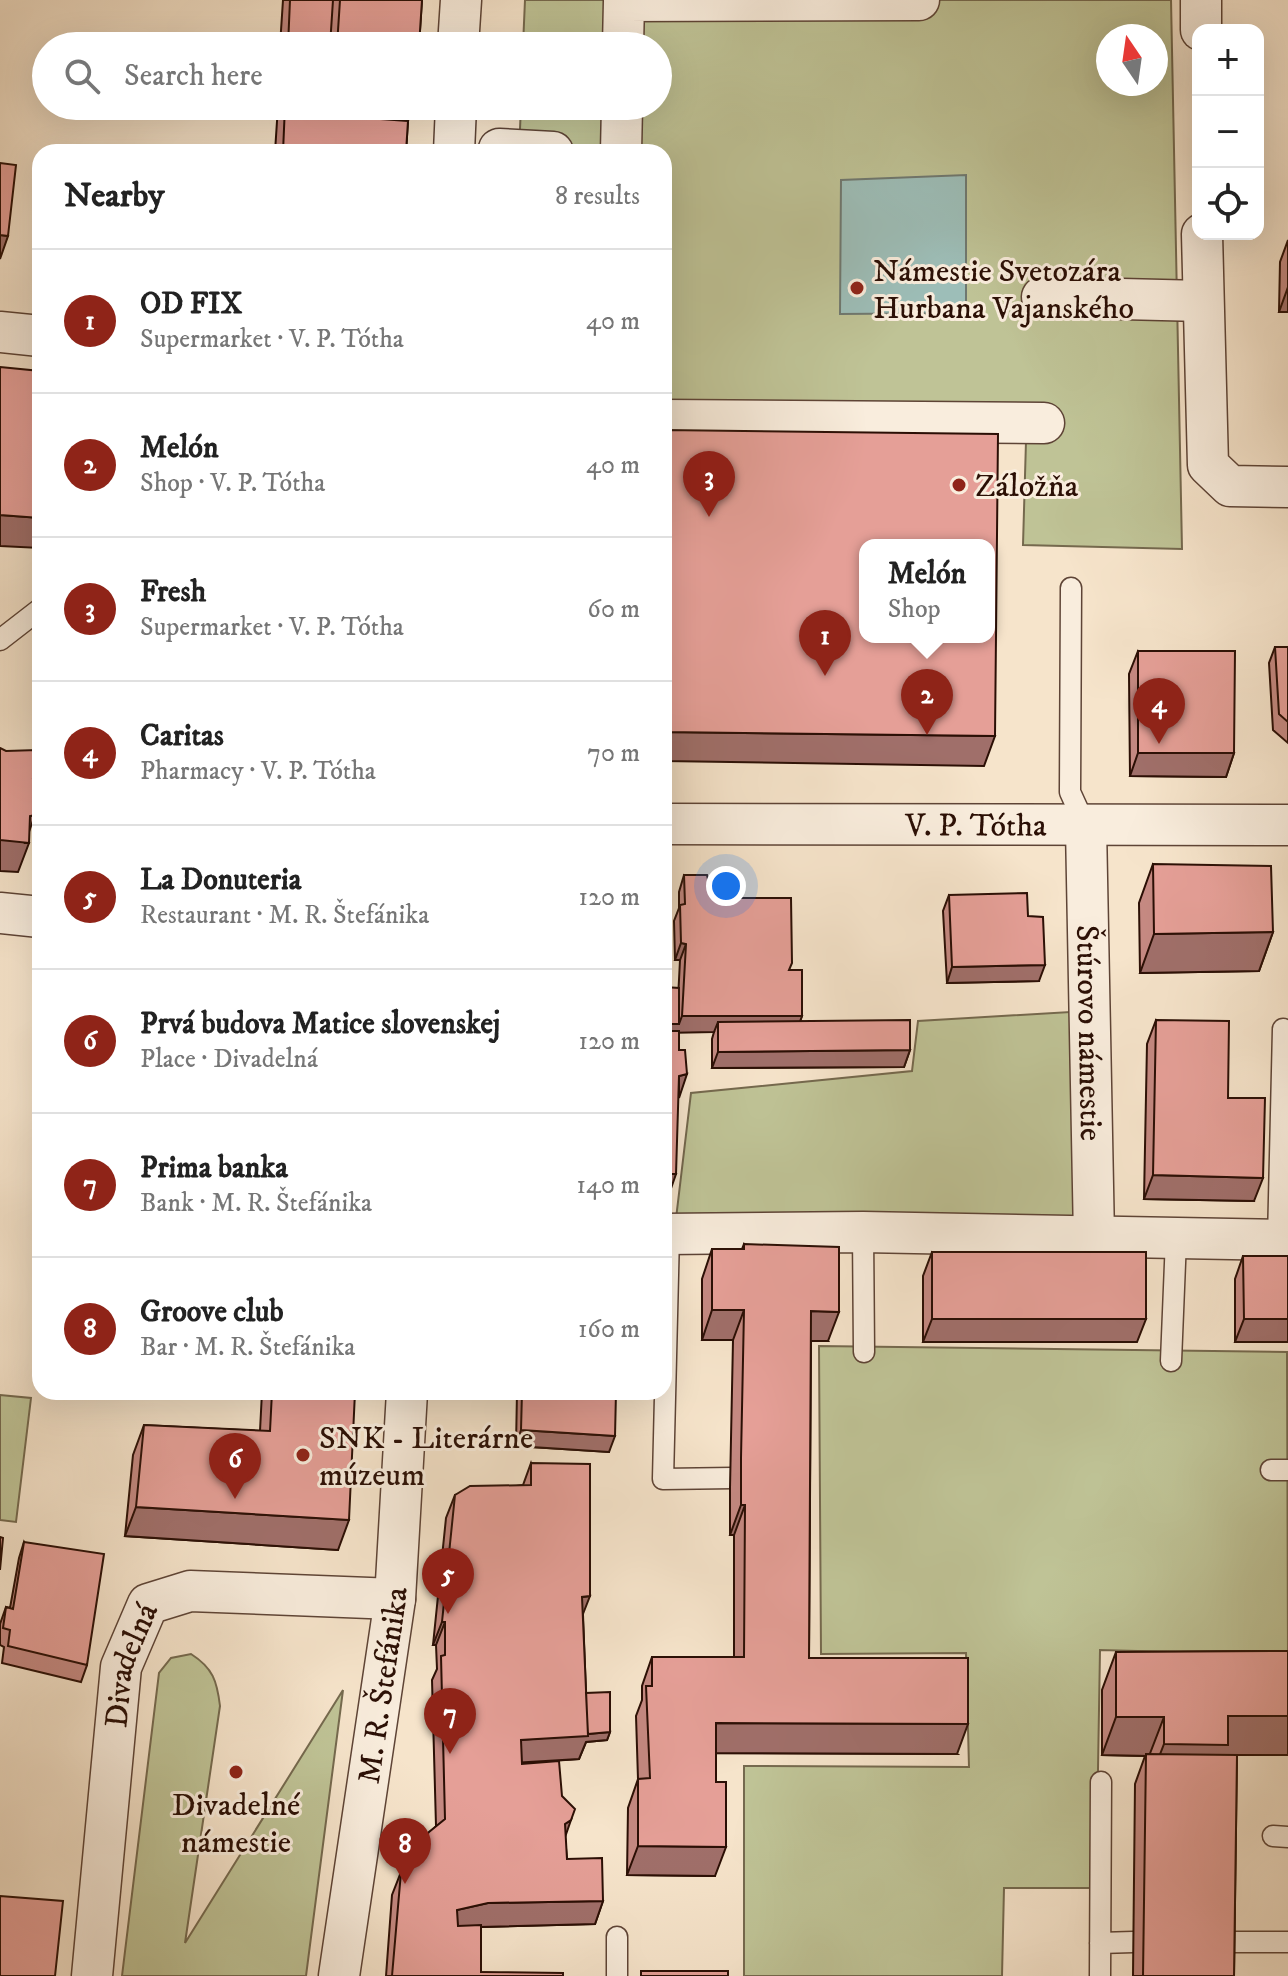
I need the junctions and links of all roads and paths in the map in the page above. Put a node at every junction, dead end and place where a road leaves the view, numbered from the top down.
1 (461, 0) edge
2 (919, 0) edge
3 (1201, 0) edge
4 (1201, 24) edge
5 (459, 32) edge
6 (623, 32) edge
7 (455, 120) edge
8 (622, 120) edge
9 (454, 144) edge
10 (621, 144) edge
11 (1202, 240) edge
12 (1042, 297) dead end
13 (1202, 301) junction
14 (0, 332) edge
15 (32, 335) edge
16 (672, 420) edge
17 (1044, 423) dead end
18 (1288, 487) edge
19 (1071, 588) dead end
20 (32, 615) edge
21 (0, 640) edge
22 (672, 824) edge
23 (1288, 825) edge
24 (1086, 827) junction
25 (0, 913) edge
26 (32, 916) edge
27 (1283, 1029) dead end
28 (863, 1232) junction
29 (672, 1234) edge
30 (1094, 1238) junction
31 (1176, 1239) junction
32 (1283, 1240) edge
33 (864, 1352) dead end
34 (1171, 1361) dead end
35 (407, 1400) edge
36 (664, 1400) edge
37 (733, 1478) dead end
38 (395, 1599) junction
39 (1101, 1782) dead end
40 (617, 1937) dead end
41 (1133, 1942) dead end
42 (1224, 1942) edge
43 (1288, 1942) edge
44 (1100, 1943) junction
45 (92, 1976) edge
46 (339, 1976) edge
47 (617, 1976) edge
48 (1100, 1976) edge

1 - 5 street
2 - 6 street
3 - 4 street
7 - 9 street
8 - 10 street
11 - 13 street
12 - 13 street
13 - 18 street
14 - 15 street
16 - 17 street
19 - 24 lane
20 - 21 lane
22 - 24 street, V. P. Tótha
23 - 24 street, V. P. Tótha
24 - 30 street, Štúrovo námestie
25 - 26 street
27 - 32 lane
28 - 29 street
28 - 30 street
28 - 33 lane
30 - 31 street
31 - 32 street
31 - 34 lane
35 - 38 street, M. R. Štefánika
36 - 37 lane
38 - 45 street, Divadelná
38 - 46 street, M. R. Štefánika
39 - 44 lane
40 - 47 lane
41 - 44 lane
42 - 43 lane
44 - 48 lane

